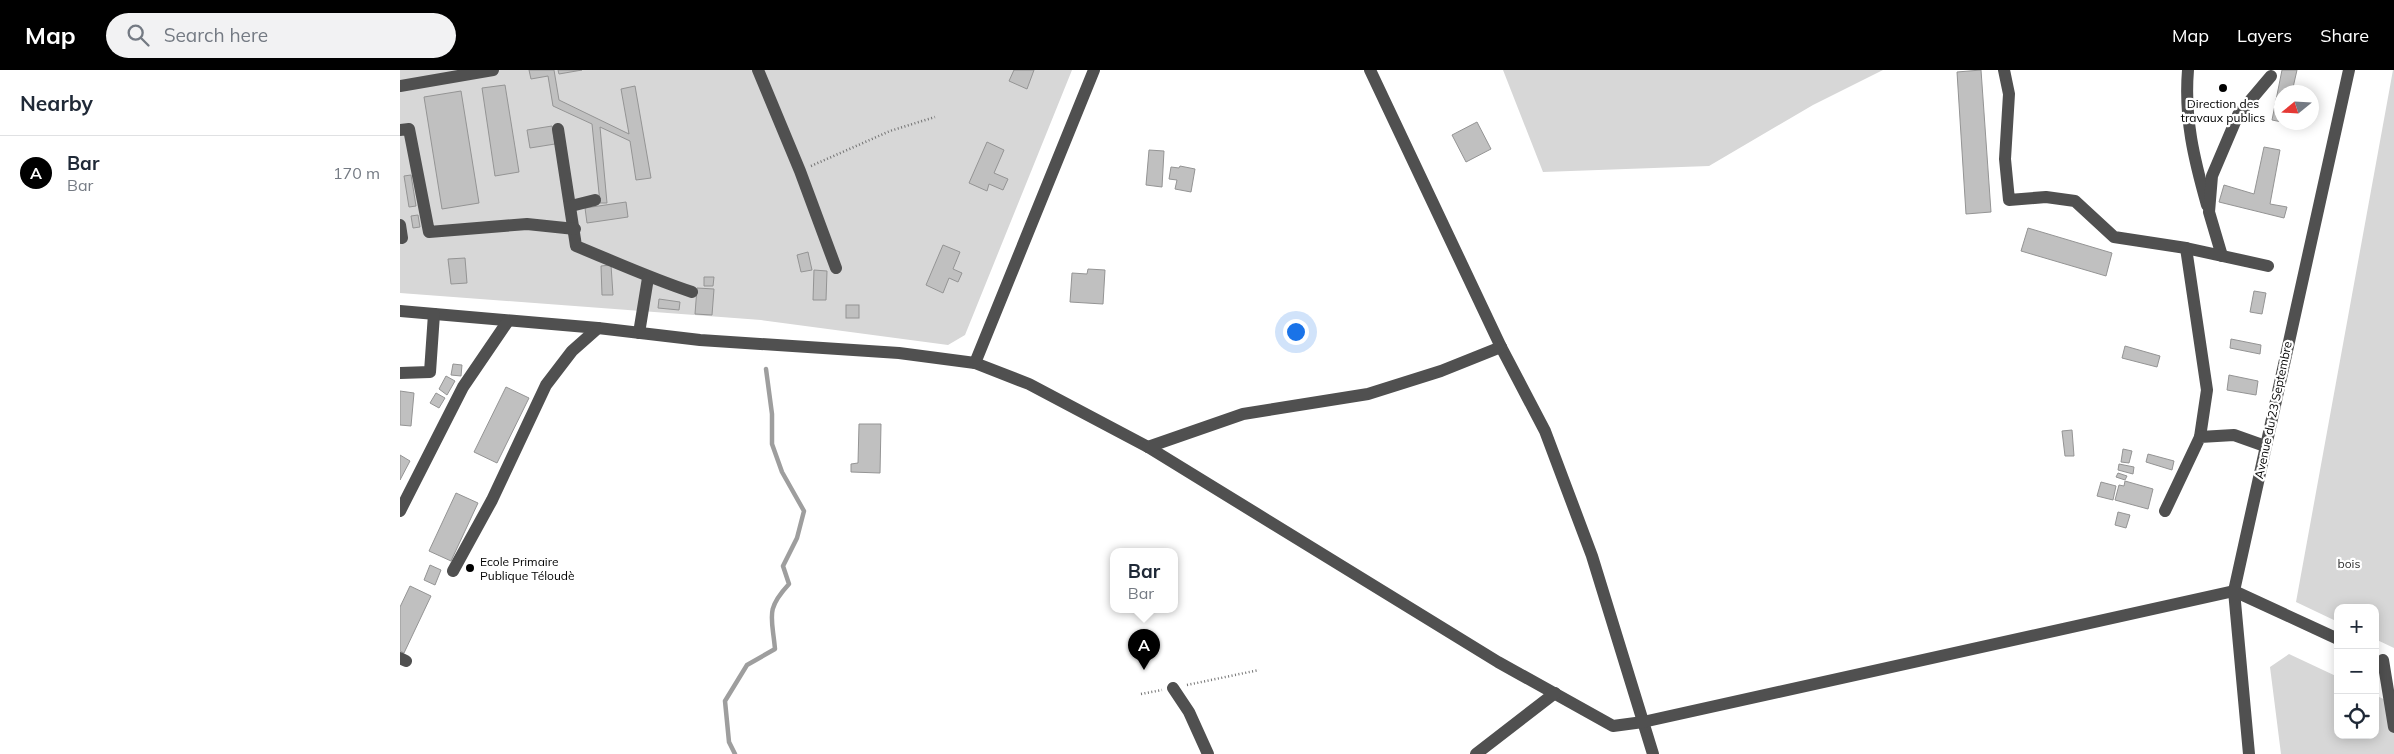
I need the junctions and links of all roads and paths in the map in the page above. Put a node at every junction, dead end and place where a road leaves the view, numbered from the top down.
1 (493, 70) edge
2 (758, 70) edge
3 (1094, 70) edge
4 (1370, 70) edge
5 (2004, 70) edge
6 (2188, 70) edge
7 (2349, 70) edge
8 (2271, 76) dead end
9 (400, 86) edge
10 (935, 117) dead end
11 (558, 129) dead end
12 (400, 130) edge
13 (800, 171) junction
14 (595, 200) dead end
15 (571, 206) junction
16 (2209, 212) junction
17 (400, 225) edge
18 (575, 229) junction
19 (402, 238) dead end
20 (2186, 248) junction
21 (2222, 256) junction
22 (2268, 266) dead end
23 (836, 268) dead end
24 (648, 278) junction
25 (692, 292) dead end
26 (400, 311) edge
27 (434, 314) junction
28 (508, 321) junction
29 (598, 328) junction
30 (639, 333) junction
31 (1501, 347) junction
32 (975, 363) junction
33 (400, 373) edge
34 (2200, 437) junction
35 (2265, 446) junction
36 (1148, 447) junction
37 (400, 511) edge
38 (2165, 511) dead end
39 (453, 571) dead end
40 (2234, 591) junction
41 (2334, 637) edge
42 (2384, 661) edge
43 (1259, 670) dead end
44 (1173, 688) junction
45 (1555, 693) junction
46 (1141, 694) dead end
47 (1643, 722) junction
48 (2394, 727) edge
49 (1208, 754) edge
50 (1476, 754) edge
51 (1654, 754) edge
52 (2249, 754) edge

1 - 9 street
2 - 13 street
3 - 32 street
4 - 31 street
5 - 20 street
6 - 16 street
7 - 35 street, Avenue du 23 Septembre
8 - 16 street
10 - 13 path
11 - 15 street
12 - 18 street
13 - 23 street
14 - 15 street
15 - 18 street
16 - 21 street
17 - 19 street
18 - 24 street
20 - 21 street
20 - 34 street
21 - 22 street
24 - 25 street
24 - 30 street
26 - 27 street
27 - 28 street
27 - 33 street
28 - 29 street
28 - 37 street
29 - 30 street
29 - 39 street
30 - 32 street
31 - 36 street
31 - 47 street
32 - 36 street
34 - 35 street
34 - 38 street
35 - 40 street, Avenue du 23 Septembre
36 - 45 street
40 - 41 street
40 - 47 street
40 - 52 street, Avenue du 23 Septembre
42 - 48 street
43 - 44 path
44 - 46 path
44 - 49 street
45 - 47 street
45 - 50 street
47 - 51 street

